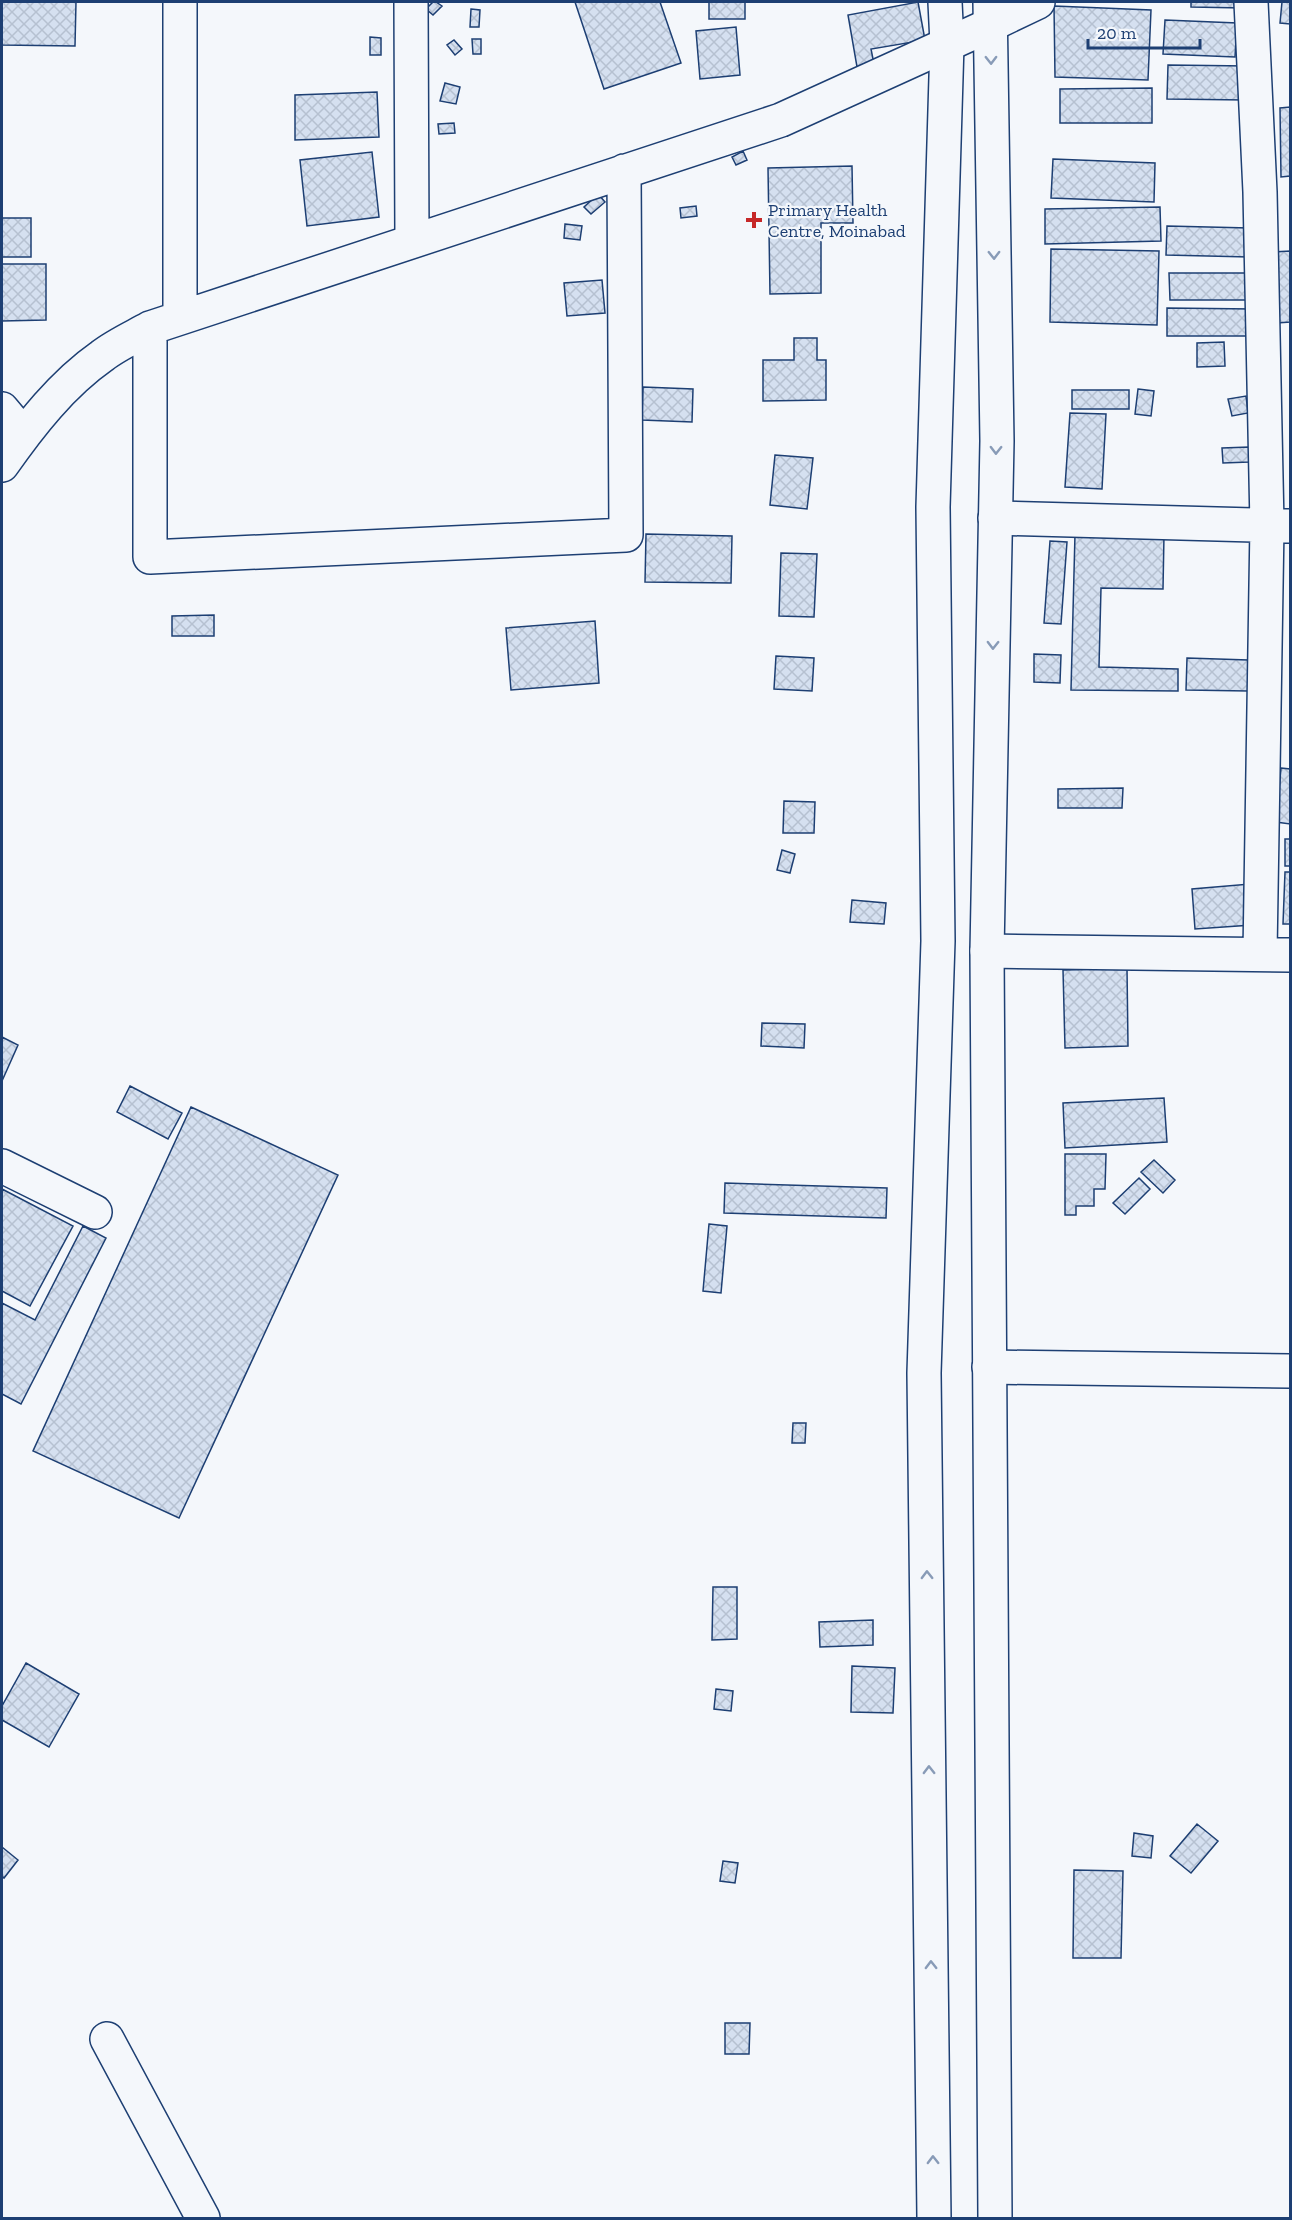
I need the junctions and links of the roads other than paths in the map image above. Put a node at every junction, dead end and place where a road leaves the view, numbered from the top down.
1 (180, 2) edge
2 (411, 2) edge
3 (945, 2) edge
4 (1038, 2) edge
5 (1251, 2) edge
6 (990, 13) edge
7 (947, 44) junction
8 (624, 171) junction
9 (412, 241) junction
10 (180, 317) junction
11 (150, 328) junction
12 (2, 409) edge
13 (23, 434) junction
14 (2, 465) edge
15 (995, 518) junction
16 (1279, 526) edge
17 (987, 951) junction
18 (1275, 954) edge
19 (2, 1166) edge
20 (95, 1212) dead end
21 (989, 1367) junction
22 (1290, 1371) edge
23 (107, 2039) dead end
24 (203, 2218) edge
25 (934, 2218) edge
26 (995, 2218) edge

1 - 10 main road
2 - 9 main road
3 - 7 main road
4 - 6 main road
5 - 16 main road
6 - 7 main road
6 -> 15 main road
7 - 8 main road
25 -> 7 main road
8 - 9 main road
8 - 11 main road
9 - 10 main road
10 - 11 main road
11 - 13 main road
12 - 13 main road
13 - 14 main road
15 - 16 main road
15 -> 17 main road
16 - 18 main road
17 - 18 main road
17 - 21 main road
19 - 20 main road
21 - 22 main road
21 - 26 main road
23 - 24 main road

